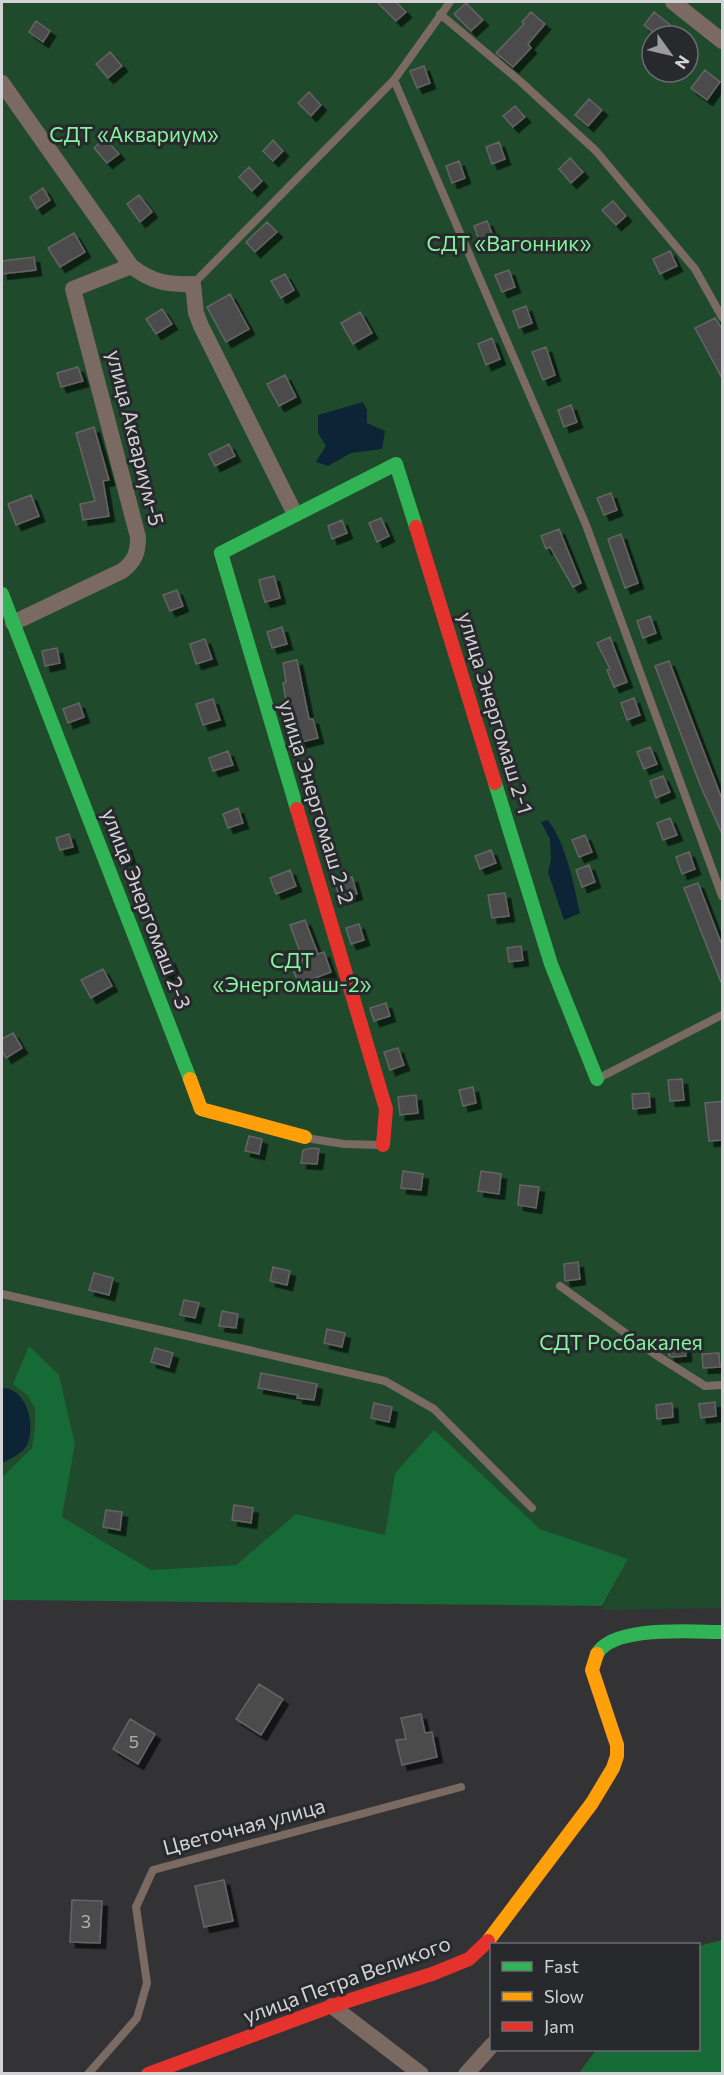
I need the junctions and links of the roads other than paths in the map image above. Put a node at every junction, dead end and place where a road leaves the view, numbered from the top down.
1 (450, 2) edge
2 (673, 2) edge
3 (440, 14) junction
4 (723, 41) edge
5 (394, 80) junction
6 (2, 83) edge
7 (131, 266) junction
8 (193, 284) junction
9 (723, 317) edge
10 (295, 514) junction
11 (2, 594) edge
12 (13, 623) junction
13 (723, 896) edge
14 (723, 1015) edge
15 (597, 1079) joint
16 (305, 1137) joint
17 (383, 1145) joint
18 (560, 1286) dead end
19 (2, 1294) edge
20 (723, 1385) edge
21 (531, 1508) dead end
22 (723, 1632) edge
23 (461, 1787) dead end
24 (332, 2006) junction
25 (490, 2047) edge
26 (88, 2073) edge
27 (148, 2073) edge
28 (421, 2073) edge
29 (466, 2073) edge

1 - 3 lane
2 - 4 street
3 - 5 lane
3 - 9 lane
5 - 8 lane
5 - 13 lane
6 - 7 street
7 - 8 street
7 - 12 street, улица Аквариум-5
8 - 10 street
10 - 15 street, улица Энергомаш 2-1
10 - 17 street, улица Энергомаш 2-2
11 - 12 street
12 - 16 street, улица Энергомаш 2-3
14 - 15 lane
16 - 17 lane
18 - 20 lane
19 - 21 lane
22 - 24 street, улица Петра Великого
23 - 26 lane, Цветочная улица
24 - 27 street, улица Петра Великого
24 - 28 street
25 - 29 street

